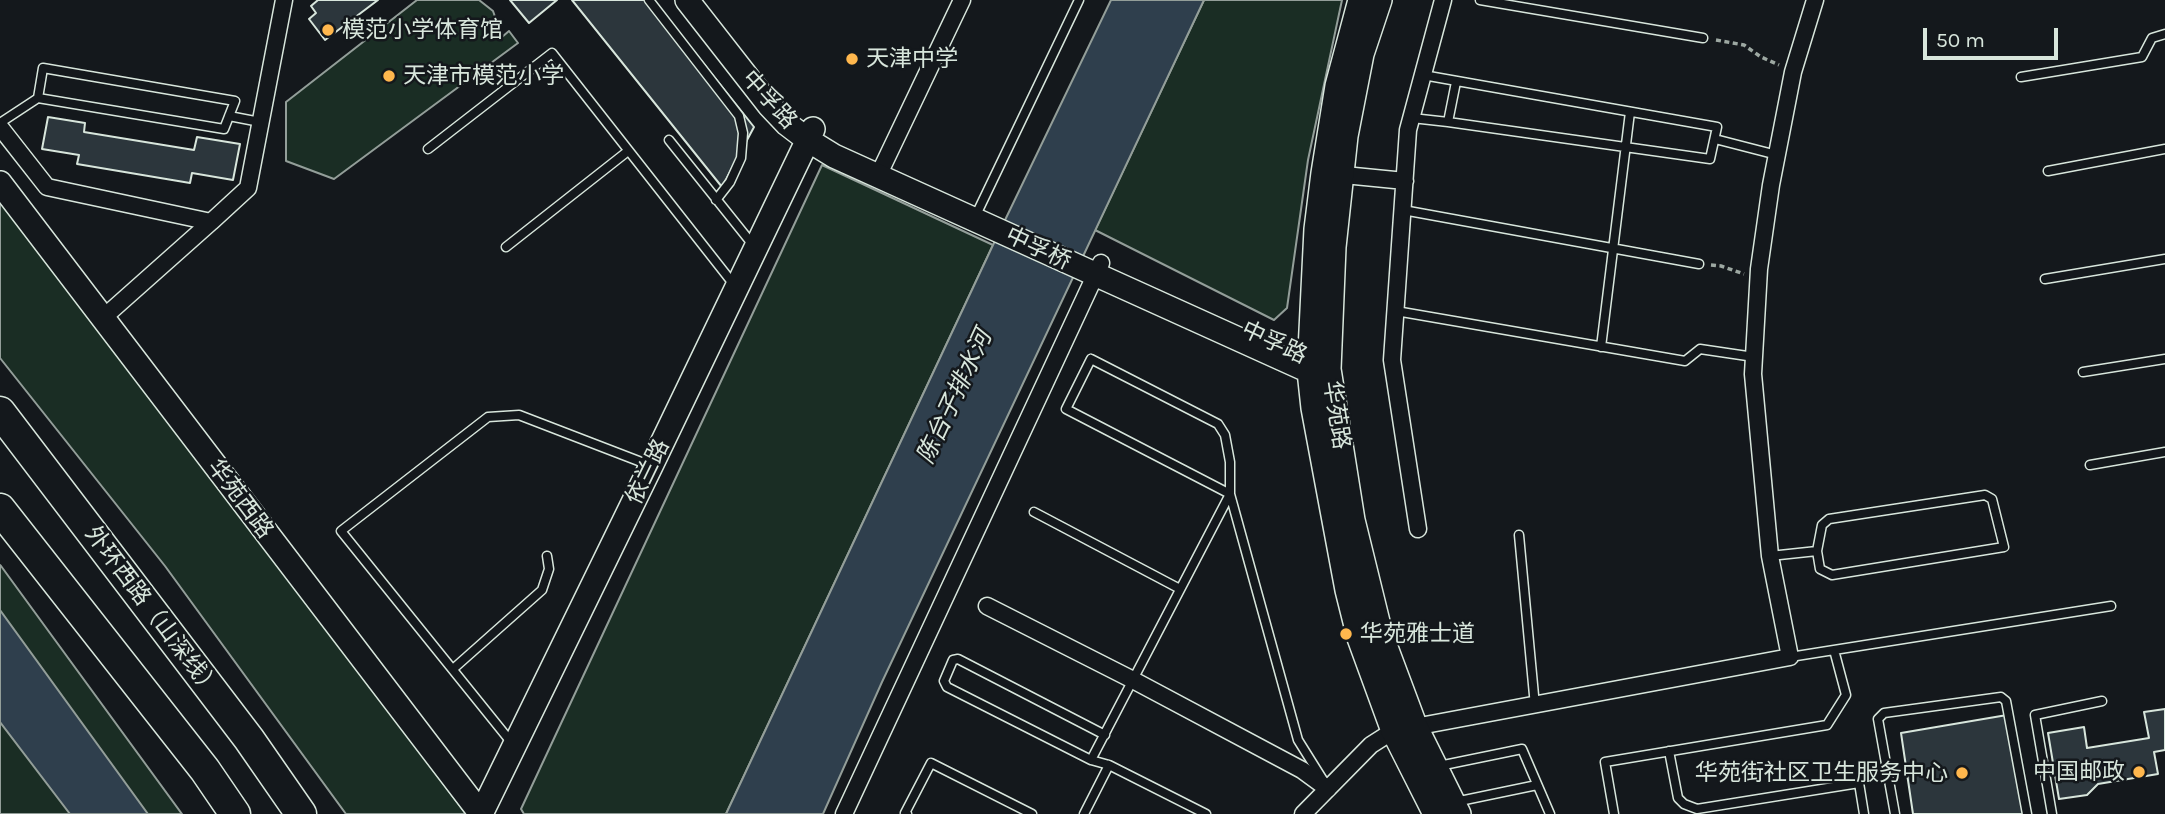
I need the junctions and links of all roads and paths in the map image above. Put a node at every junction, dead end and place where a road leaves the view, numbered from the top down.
1 (284, 0) edge
2 (649, 0) edge
3 (687, 0) edge
4 (700, 0) edge
5 (962, 0) edge
6 (1079, 0) edge
7 (1360, 0) edge
8 (1380, 0) edge
9 (1443, 0) edge
10 (1480, 0) edge
11 (1815, 0) edge
12 (2165, 34) edge
13 (1703, 38) joint
14 (1793, 72) junction
15 (1423, 75) junction
16 (2021, 78) dead end
17 (1456, 82) junction
18 (38, 97) junction
19 (1630, 112) junction
20 (229, 116) junction
21 (1412, 118) junction
22 (261, 122) junction
23 (1448, 122) junction
24 (0, 125) edge
25 (810, 135) junction
26 (1715, 139) junction
27 (669, 140) dead end
28 (1625, 147) junction
29 (428, 149) dead end
30 (2165, 149) edge
31 (628, 150) junction
32 (1777, 155) junction
33 (881, 171) junction
34 (2048, 171) dead end
35 (1332, 174) junction
36 (1405, 181) junction
37 (0, 183) edge
38 (716, 200) junction
39 (1403, 210) junction
40 (983, 217) junction
41 (211, 222) junction
42 (506, 247) dead end
43 (754, 248) junction
44 (1613, 248) junction
45 (2165, 258) edge
46 (1699, 264) joint
47 (1095, 268) junction
48 (2045, 279) dead end
49 (1759, 280) junction
50 (736, 289) junction
51 (1396, 311) junction
52 (103, 318) junction
53 (1601, 346) junction
54 (1280, 352) junction
55 (1754, 357) junction
56 (2165, 359) edge
57 (1312, 367) junction
58 (2083, 372) dead end
59 (1324, 409) junction
60 (0, 412) edge
61 (2165, 452) edge
62 (2090, 465) dead end
63 (652, 466) junction
64 (1230, 494) junction
65 (0, 509) edge
66 (1034, 512) dead end
67 (1418, 529) dead end
68 (1519, 536) dead end
69 (1817, 551) junction
70 (547, 556) dead end
71 (1770, 556) junction
72 (1180, 589) junction
73 (987, 606) dead end
74 (2111, 606) dead end
75 (1834, 650) junction
76 (1790, 657) junction
77 (453, 669) junction
78 (1133, 680) junction
79 (2102, 701) dead end
80 (1535, 706) junction
81 (1404, 728) junction
82 (1105, 735) junction
83 (515, 747) junction
84 (1669, 751) junction
85 (1091, 760) junction
86 (1109, 765) junction
87 (1436, 767) junction
88 (1537, 785) junction
89 (1328, 789) junction
90 (1449, 810) edge
91 (235, 814) edge
92 (301, 814) edge
93 (481, 814) edge
94 (844, 814) edge
95 (907, 814) edge
96 (1032, 814) edge
97 (1084, 814) edge
98 (1206, 814) edge
99 (1303, 814) edge
100 (1550, 814) edge
101 (1614, 814) edge
102 (1864, 814) edge
103 (1895, 814) edge
104 (2026, 814) edge
105 (2052, 814) edge

1 - 22 street
2 - 38 lane
3 - 25 main road, 中孚路
4 - 25 main road, 中孚路
5 - 33 street
6 - 40 lane
7 - 35 main road, 华苑路
8 - 35 main road, 华苑路
9 - 15 street
10 - 13 lane
11 - 14 street
12 - 16 lane
13 - 14 path
14 - 32 street
15 - 17 lane
15 - 21 street
17 - 19 lane
17 - 23 lane
18 - 20 lane
18 - 20 lane
18 - 24 lane
19 - 26 lane
19 - 28 lane
20 - 22 lane
21 - 23 lane
21 - 36 street
22 - 41 street
23 - 28 lane
24 - 41 street
25 - 33 main road, 中孚路
25 - 43 main road, 依兰路
26 - 28 lane
26 - 32 lane
27 - 38 lane
28 - 44 lane
29 - 31 lane
30 - 34 lane
31 - 42 lane
31 - 50 lane
32 - 49 street
33 - 40 main road, 中孚路
35 - 36 street
35 - 57 main road, 华苑路
35 - 57 main road, 华苑路
36 - 39 street
37 - 52 main road, 华苑西路
38 - 43 lane
39 - 44 lane
39 - 51 street
40 - 47 main road, 中孚桥
41 - 52 street
43 - 50 main road, 依兰路
44 - 46 lane
44 - 53 lane
45 - 48 lane
46 - 49 path
47 - 54 main road, 中孚路
47 - 94 street
49 - 55 street
50 - 63 main road, 依兰路
51 - 53 lane
51 - 67 street
52 - 93 main road, 华苑西路
53 - 55 lane
54 - 57 main road, 中孚路
54 - 59 main road
55 - 71 street
56 - 58 lane
57 - 59 main road, 华苑路
59 - 81 main road, 华苑路
60 - 92 highway, 外环西路（山深线）
61 - 62 lane
63 - 77 lane
63 - 83 main road, 依兰路
64 - 64 lane
64 - 72 lane
64 - 89 lane
65 - 91 highway
66 - 72 lane
68 - 80 lane
69 - 69 lane
69 - 71 lane
70 - 77 lane
71 - 76 street
72 - 78 lane
73 - 78 street
74 - 75 lane
75 - 76 lane
75 - 84 lane
76 - 80 street
77 - 83 lane
78 - 82 lane
78 - 89 street
79 - 105 lane
80 - 81 street
81 - 87 main road, 华苑路
81 - 89 street
81 - 90 main road, 华苑路
82 - 85 lane
82 - 85 lane
83 - 93 main road, 依兰路
84 - 101 lane
84 - 102 lane
85 - 86 lane
86 - 97 lane
86 - 98 lane
87 - 88 lane
87 - 90 main road, 华苑路
88 - 90 lane
88 - 100 lane
89 - 99 street
95 - 96 lane
103 - 104 lane

